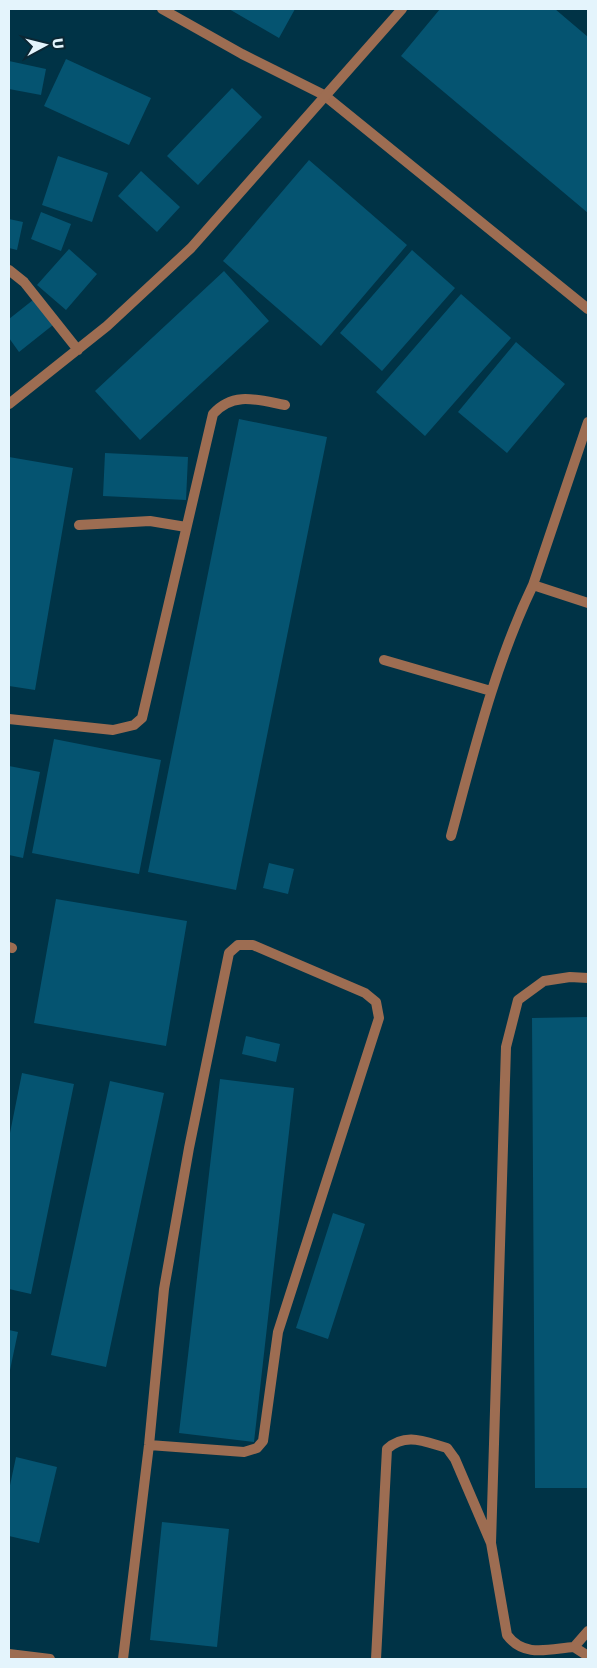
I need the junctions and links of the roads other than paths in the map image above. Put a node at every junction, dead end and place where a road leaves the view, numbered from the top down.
1 (162, 9) edge
2 (402, 9) edge
3 (324, 95) junction
4 (9, 270) edge
5 (588, 308) edge
6 (78, 350) junction
7 (9, 404) edge
8 (285, 405) dead end
9 (588, 422) edge
10 (79, 524) dead end
11 (186, 527) junction
12 (533, 585) junction
13 (588, 603) edge
14 (384, 660) dead end
15 (491, 691) junction
16 (9, 719) edge
17 (451, 836) dead end
18 (588, 978) edge
19 (149, 1445) junction
20 (491, 1544) junction
21 (588, 1631) edge
22 (574, 1646) junction
23 (9, 1654) edge
24 (588, 1656) edge
25 (50, 1659) edge
26 (123, 1659) edge
27 (376, 1659) edge

1 - 3 street
2 - 3 street
3 - 5 street
3 - 6 street
4 - 6 street
6 - 7 street
8 - 11 street
9 - 12 street
10 - 11 street
11 - 16 street
12 - 13 street
12 - 15 street
14 - 15 street
15 - 17 street
18 - 20 street
19 - 19 street
19 - 26 street
20 - 22 street
20 - 27 street
21 - 22 street
22 - 24 street
23 - 25 street

